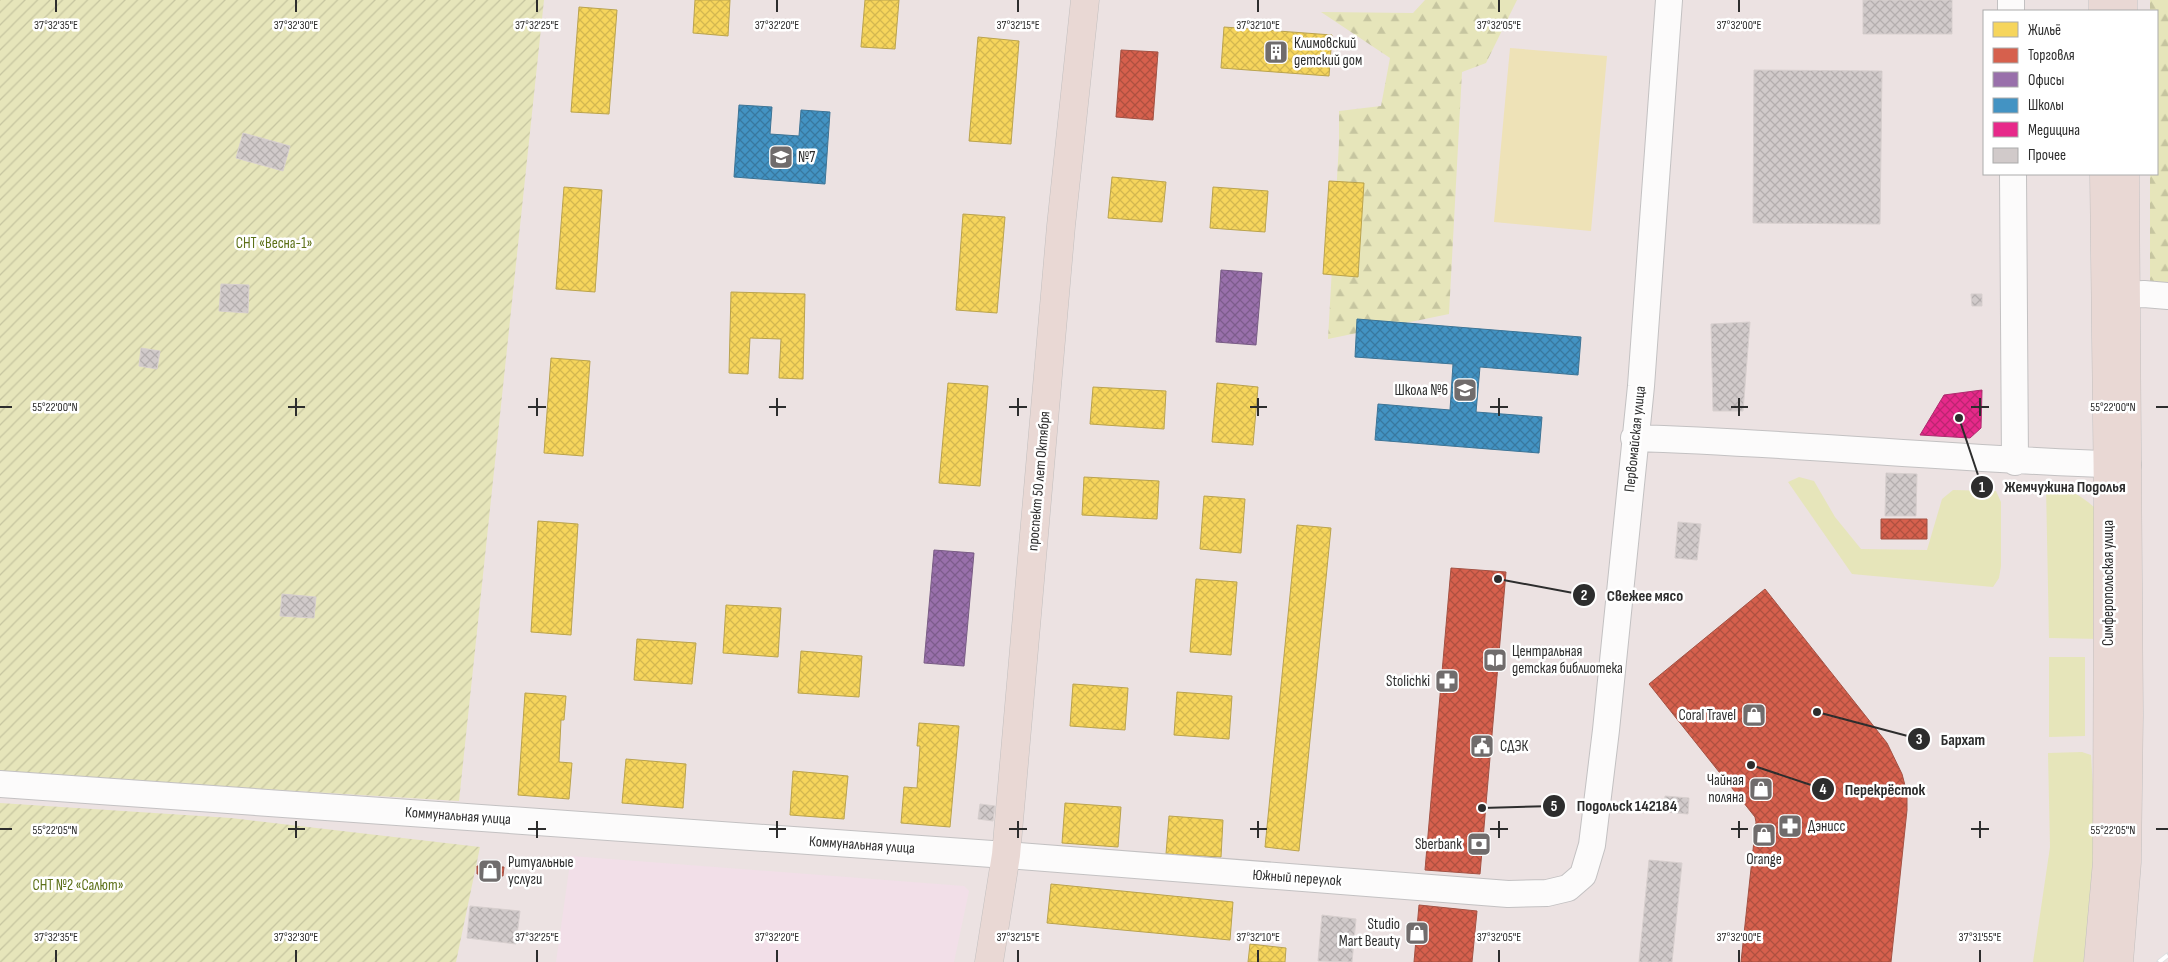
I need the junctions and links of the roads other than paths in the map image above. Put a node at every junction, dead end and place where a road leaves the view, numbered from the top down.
1 (1085, 0) edge
2 (1669, 0) edge
3 (2013, 175) edge
4 (2104, 175) edge
5 (2125, 175) edge
6 (2127, 295) junction
7 (2168, 296) edge
8 (1634, 438) junction
9 (2015, 462) junction
10 (2118, 465) junction
11 (0, 784) edge
12 (1006, 855) junction
13 (1583, 875) joint
14 (989, 962) edge
15 (2098, 962) edge
16 (2119, 962) edge

1 - 12 main road, проспект 50 лет Октября
2 - 8 street, Первомайская улица
3 - 9 street
4 - 10 main road, Симферопольская улица
5 - 6 main road, Симферопольская улица
6 - 7 street
6 - 10 main road, Симферопольская улица
8 - 9 street
8 - 13 street, Первомайская улица
9 - 10 street
10 - 15 main road, Симферопольская улица
10 - 16 main road, Симферопольская улица
11 - 12 street, Коммунальная улица
12 - 13 street, Южный переулок
12 - 14 main road, проспект 50 лет Октября

